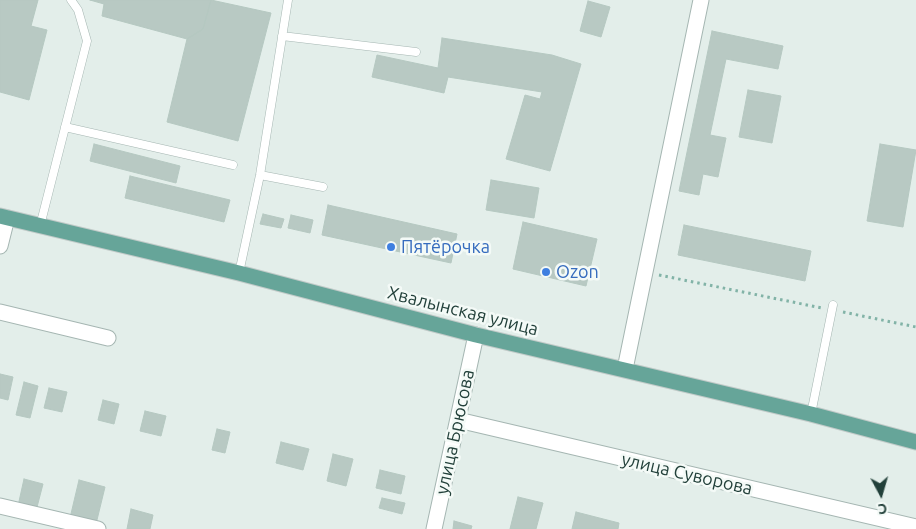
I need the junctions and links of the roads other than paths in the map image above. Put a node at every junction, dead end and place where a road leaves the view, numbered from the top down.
1 (71, 0) edge
2 (288, 0) edge
3 (701, 0) edge
4 (282, 36) junction
5 (416, 52) dead end
6 (65, 128) junction
7 (233, 165) dead end
8 (260, 175) junction
9 (323, 187) dead end
10 (4, 217) edge
11 (40, 226) junction
12 (0, 246) edge
13 (239, 273) junction
14 (833, 307) road end
15 (0, 312) edge
16 (476, 335) junction
17 (108, 338) dead end
18 (625, 369) junction
19 (812, 414) junction
20 (458, 420) junction
21 (916, 442) edge
22 (0, 506) edge
23 (916, 527) edge
24 (98, 529) edge
25 (434, 529) edge

1 - 6 lane
2 - 4 lane
3 - 18 street
4 - 5 lane
4 - 8 lane
6 - 7 lane
6 - 11 lane
8 - 9 lane
8 - 13 lane
10 - 11 main road, Хвалынская улица
10 - 12 street
11 - 13 main road, Хвалынская улица
13 - 16 main road, Хвалынская улица
14 - 19 lane
15 - 17 street
16 - 18 main road, Хвалынская улица
16 - 20 street, улица Брюсова
18 - 19 main road, Хвалынская улица
19 - 21 main road, Хвалынская улица
20 - 23 street, улица Суворова
20 - 25 street, улица Брюсова
22 - 24 street

